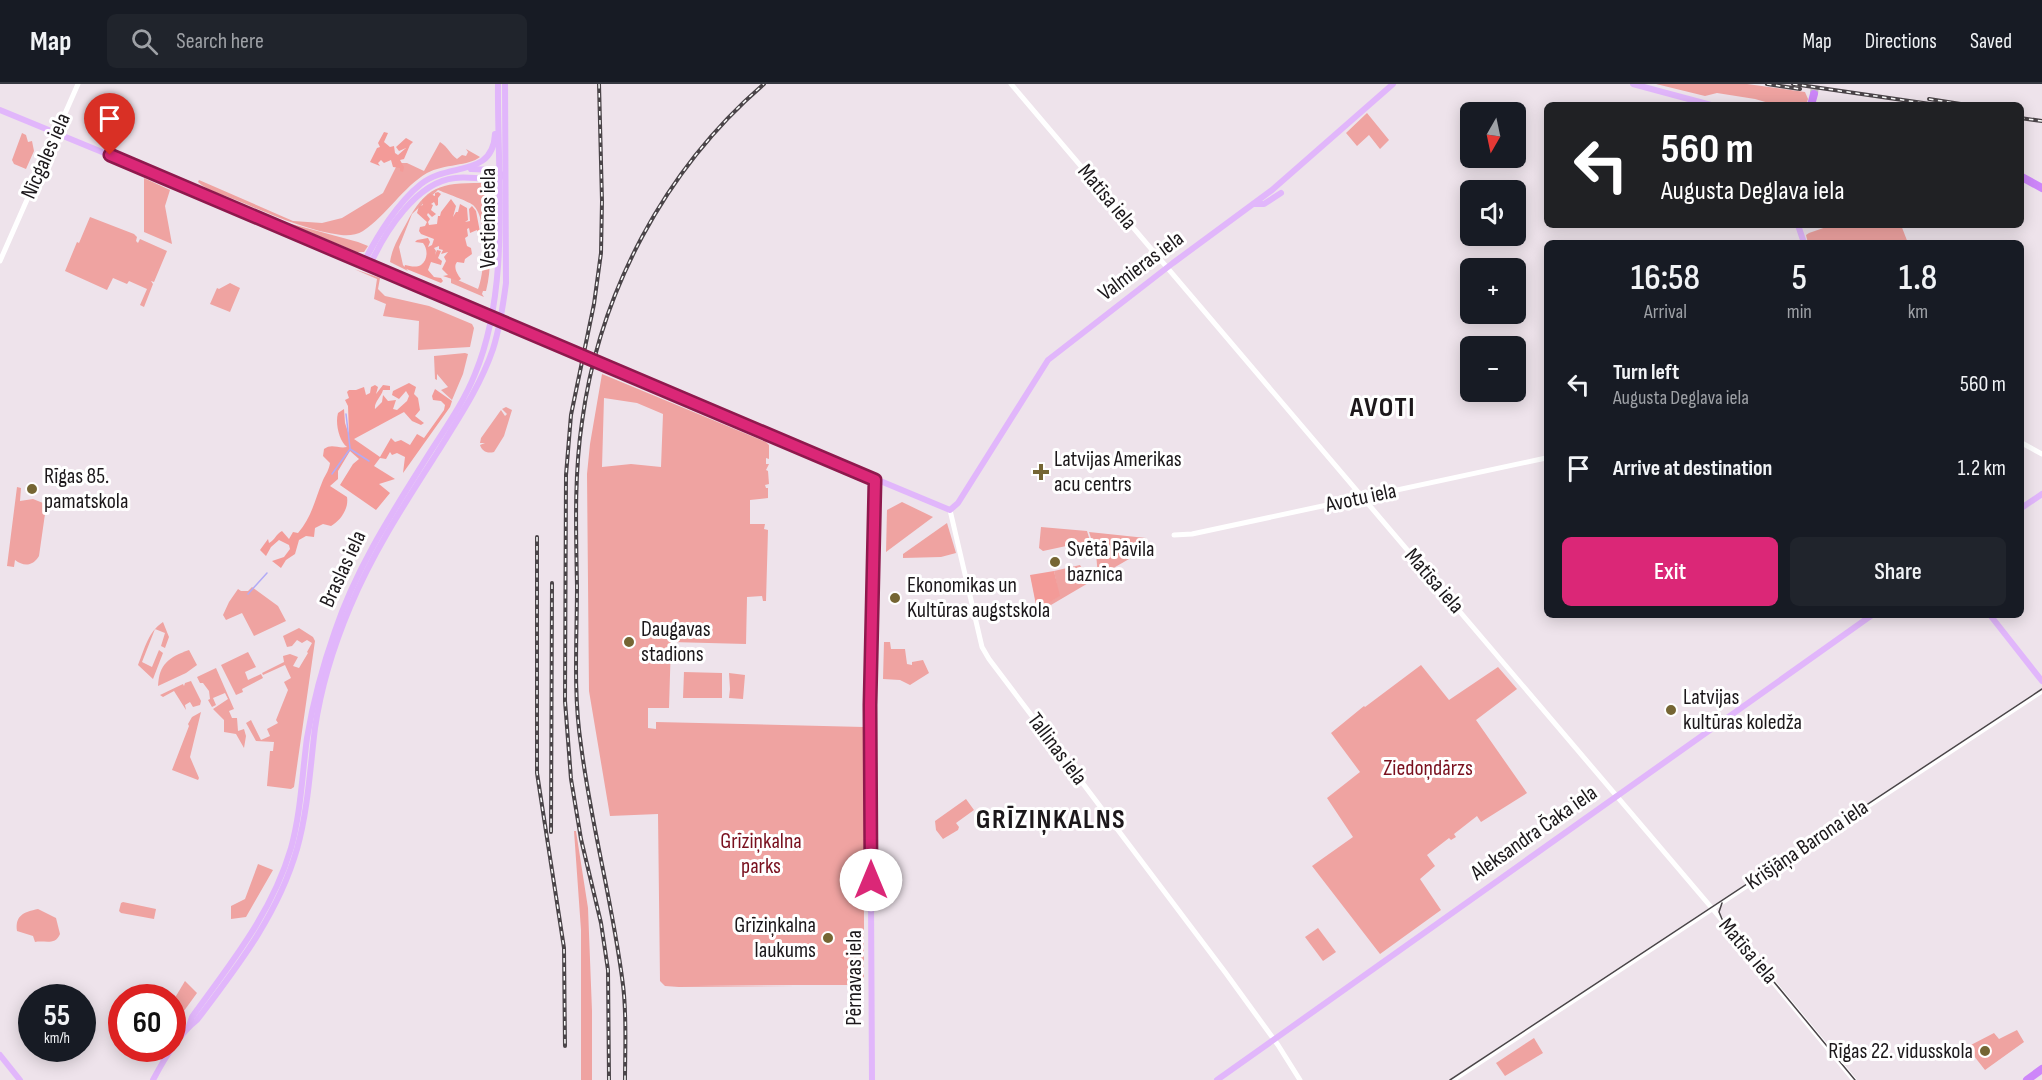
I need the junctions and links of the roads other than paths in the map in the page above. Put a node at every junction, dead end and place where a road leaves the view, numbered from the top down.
1 (78, 84) edge
2 (498, 84) edge
3 (505, 84) edge
4 (1011, 84) edge
5 (1393, 84) edge
6 (1633, 84) edge
7 (1814, 94) tunnel mouth
8 (1700, 102) edge
9 (1813, 102) edge
10 (0, 110) edge
11 (498, 122) junction
12 (56, 133) junction
13 (462, 168) junction
14 (503, 176) junction
15 (2024, 178) edge
16 (2042, 188) edge
17 (1281, 193) dead end
18 (1253, 204) junction
19 (0, 261) edge
20 (367, 264) junction
21 (1168, 268) junction
22 (484, 349) joint
23 (492, 351) joint
24 (2024, 444) edge
25 (2042, 454) edge
26 (1544, 458) edge
27 (875, 480) junction
28 (2042, 494) edge
29 (1363, 498) junction
30 (2024, 506) edge
31 (950, 510) junction
32 (1174, 535) dead end
33 (1868, 618) edge
34 (1992, 618) edge
35 (2042, 681) edge
36 (2042, 691) edge
37 (1617, 796) junction
38 (296, 841) junction
39 (1712, 908) junction
40 (1274, 1040) junction
41 (0, 1055) edge
42 (2042, 1069) edge
43 (20, 1080) edge
44 (153, 1080) edge
45 (872, 1080) edge
46 (1217, 1080) edge
47 (1300, 1080) edge
48 (1453, 1080) edge
49 (1854, 1080) edge
50 (2027, 1080) edge

1 - 12 street, Nīcgales iela
2 - 11 main road, Vestienas iela
3 - 14 main road, Vestienas iela
4 - 21 street, Matīsa iela
5 - 18 main road, Valmieras iela
6 - 8 main road
7 - 9 highway
10 - 12 main road
11 - 13 main road
11 - 14 main road, Vestienas iela
12 - 19 street, Nīcgales iela
12 - 20 main road
13 - 14 main road
13 - 20 main road
14 - 20 main road
14 - 22 main road, Vestienas iela
14 - 23 main road, Vestienas iela
15 - 16 highway
17 - 18 main road
18 - 21 main road, Valmieras iela
20 - 27 main road
21 - 29 street, Matīsa iela
21 - 31 main road, Valmieras iela
22 - 38 main road, Braslas iela
23 - 38 main road, Braslas iela
24 - 25 street
26 - 29 street, Avotu iela
27 - 31 main road
27 - 45 main road, Pērnavas iela
28 - 30 main road
29 - 32 street, Avotu iela
29 - 37 street, Matīsa iela
31 - 40 street, Tallinas iela
33 - 37 main road, Aleksandra Čaka iela
34 - 35 main road
36 - 39 street, Krišjāņa Barona iela
37 - 39 street, Matīsa iela
37 - 40 main road, Aleksandra Čaka iela
38 - 44 main road
39 - 48 street, Krišjāņa Barona iela
39 - 49 street, Matīsa iela
40 - 46 main road, Aleksandra Čaka iela
40 - 47 street, Tallinas iela
41 - 43 main road
42 - 50 highway

